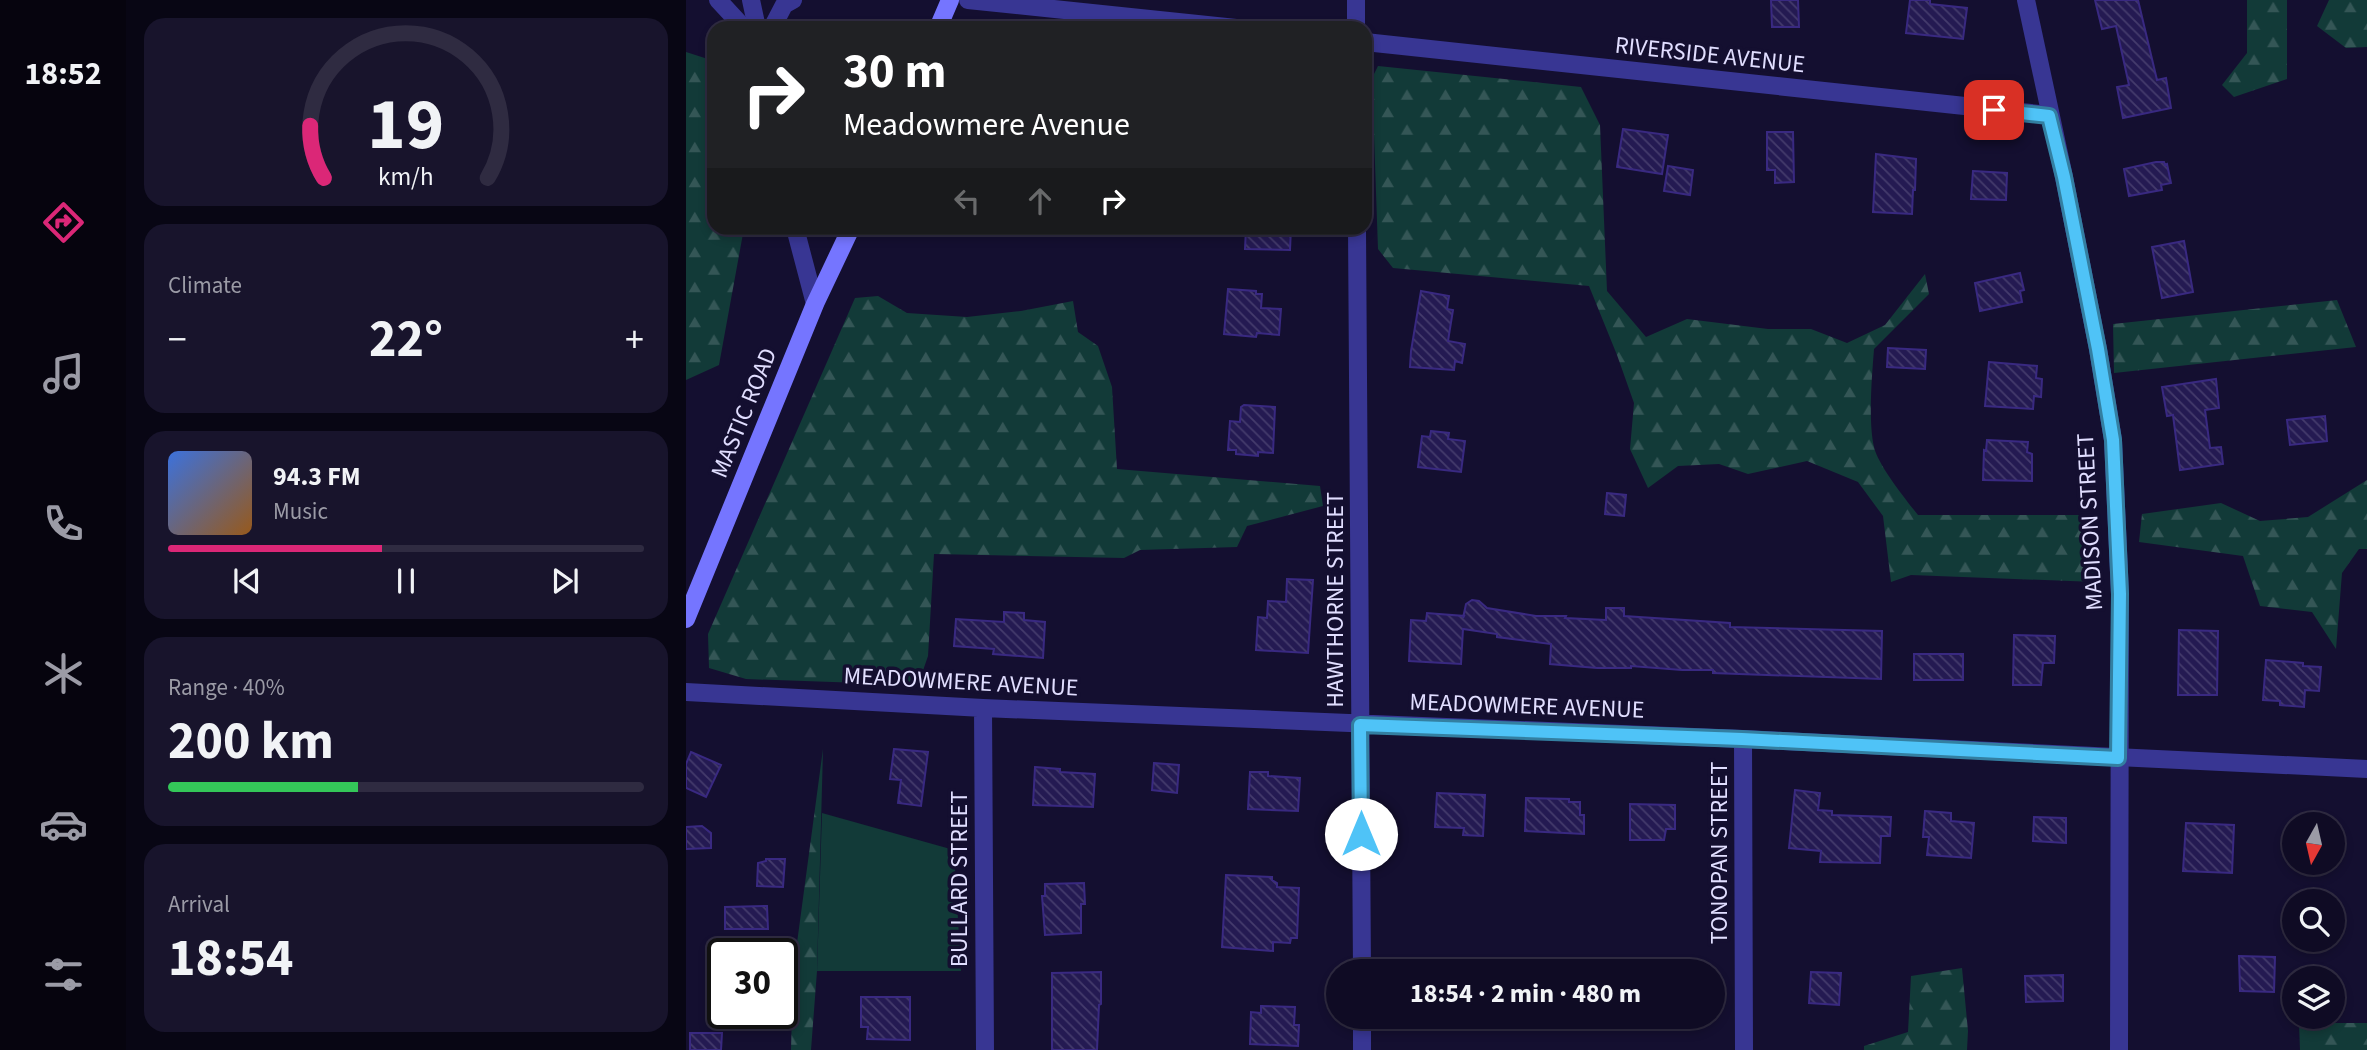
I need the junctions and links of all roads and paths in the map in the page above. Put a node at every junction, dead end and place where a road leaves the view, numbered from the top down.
1 (718, 0) edge
2 (751, 0) edge
3 (793, 0) edge
4 (950, 0) edge
5 (968, 0) edge
6 (1356, 0) edge
7 (2026, 0) edge
8 (738, 21) edge
9 (756, 21) edge
10 (776, 21) edge
11 (941, 21) edge
12 (1169, 21) edge
13 (1356, 21) edge
14 (1372, 43) edge
15 (2049, 116) junction
16 (797, 235) edge
17 (848, 235) edge
18 (1357, 235) edge
19 (815, 304) junction
20 (686, 619) edge
21 (686, 692) edge
22 (983, 708) junction
23 (1360, 725) junction
24 (1742, 739) junction
25 (2118, 758) junction
26 (2367, 769) edge
27 (1362, 959) edge
28 (1362, 1029) edge
29 (985, 1050) edge
30 (1362, 1050) edge
31 (1744, 1050) edge
32 (2119, 1050) edge

1 - 8 street
2 - 9 street
3 - 10 street
4 - 11 main road
5 - 12 street
6 - 13 street
7 - 15 street, MADISON STREET
14 - 15 street, RIVERSIDE AVENUE
15 - 25 street, MADISON STREET
16 - 19 street
17 - 19 main road, MASTIC ROAD
18 - 23 street, HAWTHORNE STREET
19 - 20 main road, MASTIC ROAD
21 - 22 street, MEADOWMERE AVENUE
22 - 23 street, MEADOWMERE AVENUE
22 - 29 street, BULLARD STREET
23 - 24 street, MEADOWMERE AVENUE
23 - 27 street, HAWTHORNE STREET
24 - 25 street, MEADOWMERE AVENUE
24 - 31 street, TONOPAN STREET
25 - 26 street, MEADOWMERE AVENUE
25 - 32 street, MADISON STREET
28 - 30 street

